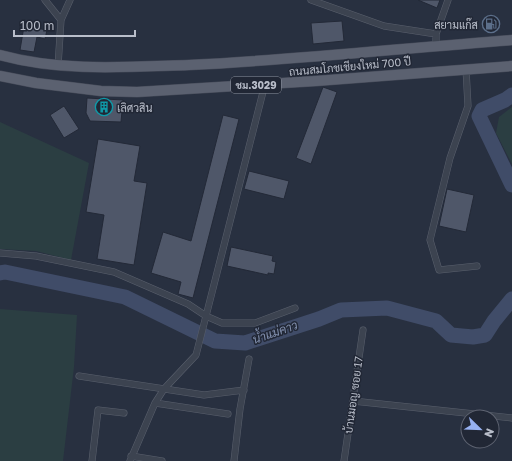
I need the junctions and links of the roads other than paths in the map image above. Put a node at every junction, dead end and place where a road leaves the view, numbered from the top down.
1 (45, 0) edge
2 (70, 0) edge
3 (310, 0) edge
4 (448, 0) edge
5 (61, 20) junction
6 (436, 34) junction
7 (512, 40) edge
8 (436, 46) junction
9 (0, 55) edge
10 (58, 66) junction
11 (512, 66) edge
12 (466, 69) junction
13 (0, 76) edge
14 (265, 84) junction
15 (0, 253) edge
16 (477, 266) dead end
17 (295, 308) dead end
18 (206, 316) junction
19 (362, 330) dead end
20 (249, 358) dead end
21 (79, 376) dead end
22 (164, 389) junction
23 (244, 390) junction
24 (353, 401) junction
25 (155, 403) junction
26 (124, 413) dead end
27 (228, 414) dead end
28 (512, 418) edge
29 (130, 459) edge
30 (92, 461) edge
31 (162, 461) edge
32 (234, 461) edge
33 (344, 461) edge

1 - 5 street
2 - 5 street
3 - 6 street
4 - 6 street
5 - 10 street
6 - 8 street
7 - 8 main road, ถนนสมโภชเชียงใหม่ 700 ปี / ชม.3029
8 - 10 main road, ถนนสมโภชเชียงใหม่ 700 ปี / ชม.3029
9 - 10 main road, ถนนสมโภชเชียงใหม่ 700 ปี / ชม.3029
11 - 12 main road, ถนนสมโภชเชียงใหม่ 700 ปี / ชม.3029
12 - 14 main road, ถนนสมโภชเชียงใหม่ 700 ปี / ชม.3029
12 - 16 street
13 - 14 main road, ถนนสมโภชเชียงใหม่ 700 ปี / ชม.3029
14 - 18 street
15 - 18 street
17 - 18 street
18 - 22 street
19 - 24 street, บ้านมอญ ซอย 17
20 - 23 street
21 - 22 street
22 - 23 street
22 - 25 street
23 - 32 street
24 - 28 street
24 - 33 street, บ้านมอญ ซอย 17
25 - 27 street
25 - 29 street
26 - 30 street
29 - 31 street

